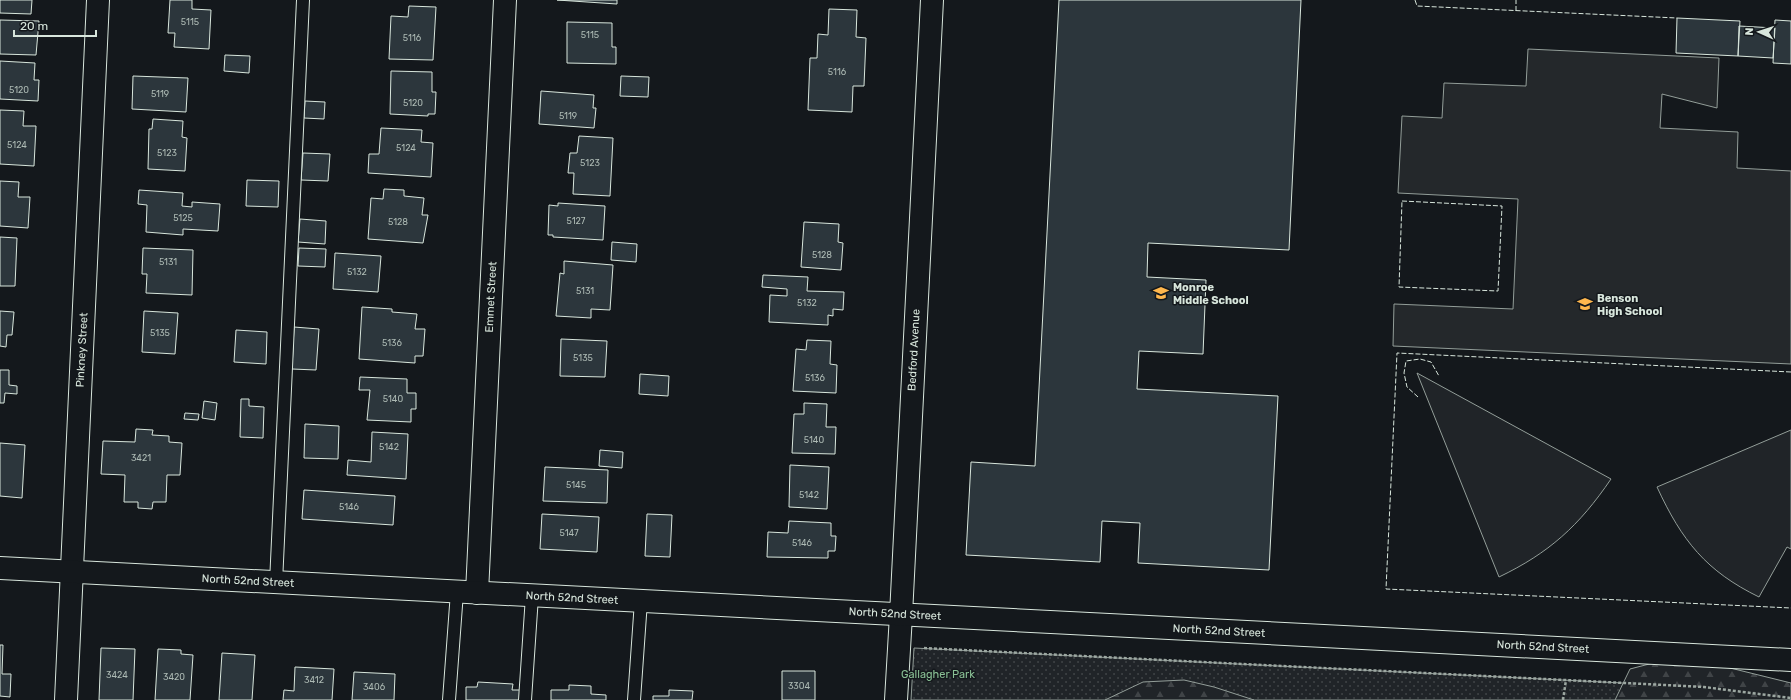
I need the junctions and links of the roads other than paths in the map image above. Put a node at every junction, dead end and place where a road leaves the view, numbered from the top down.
1 (98, 0) edge
2 (303, 0) edge
3 (505, 0) edge
4 (932, 0) edge
5 (0, 568) edge
6 (71, 572) junction
7 (276, 582) junction
8 (467, 593) junction
9 (532, 596) junction
10 (641, 601) junction
11 (901, 615) junction
12 (1791, 660) edge
13 (66, 700) edge
14 (449, 700) edge
15 (525, 700) edge
16 (634, 700) edge
17 (896, 700) edge

1 - 6 street, Pinkney Street
2 - 7 lane
3 - 8 street, Emmet Street
4 - 11 street, Bedford Avenue
5 - 6 street, North 52nd Street
6 - 7 street, North 52nd Street
6 - 13 street, Pinkney Street
7 - 8 street, North 52nd Street
8 - 9 street, North 52nd Street
8 - 14 lane
9 - 10 street, North 52nd Street
9 - 15 lane
10 - 11 street, North 52nd Street
10 - 16 lane
11 - 12 street, North 52nd Street
11 - 17 street, Bedford Avenue

